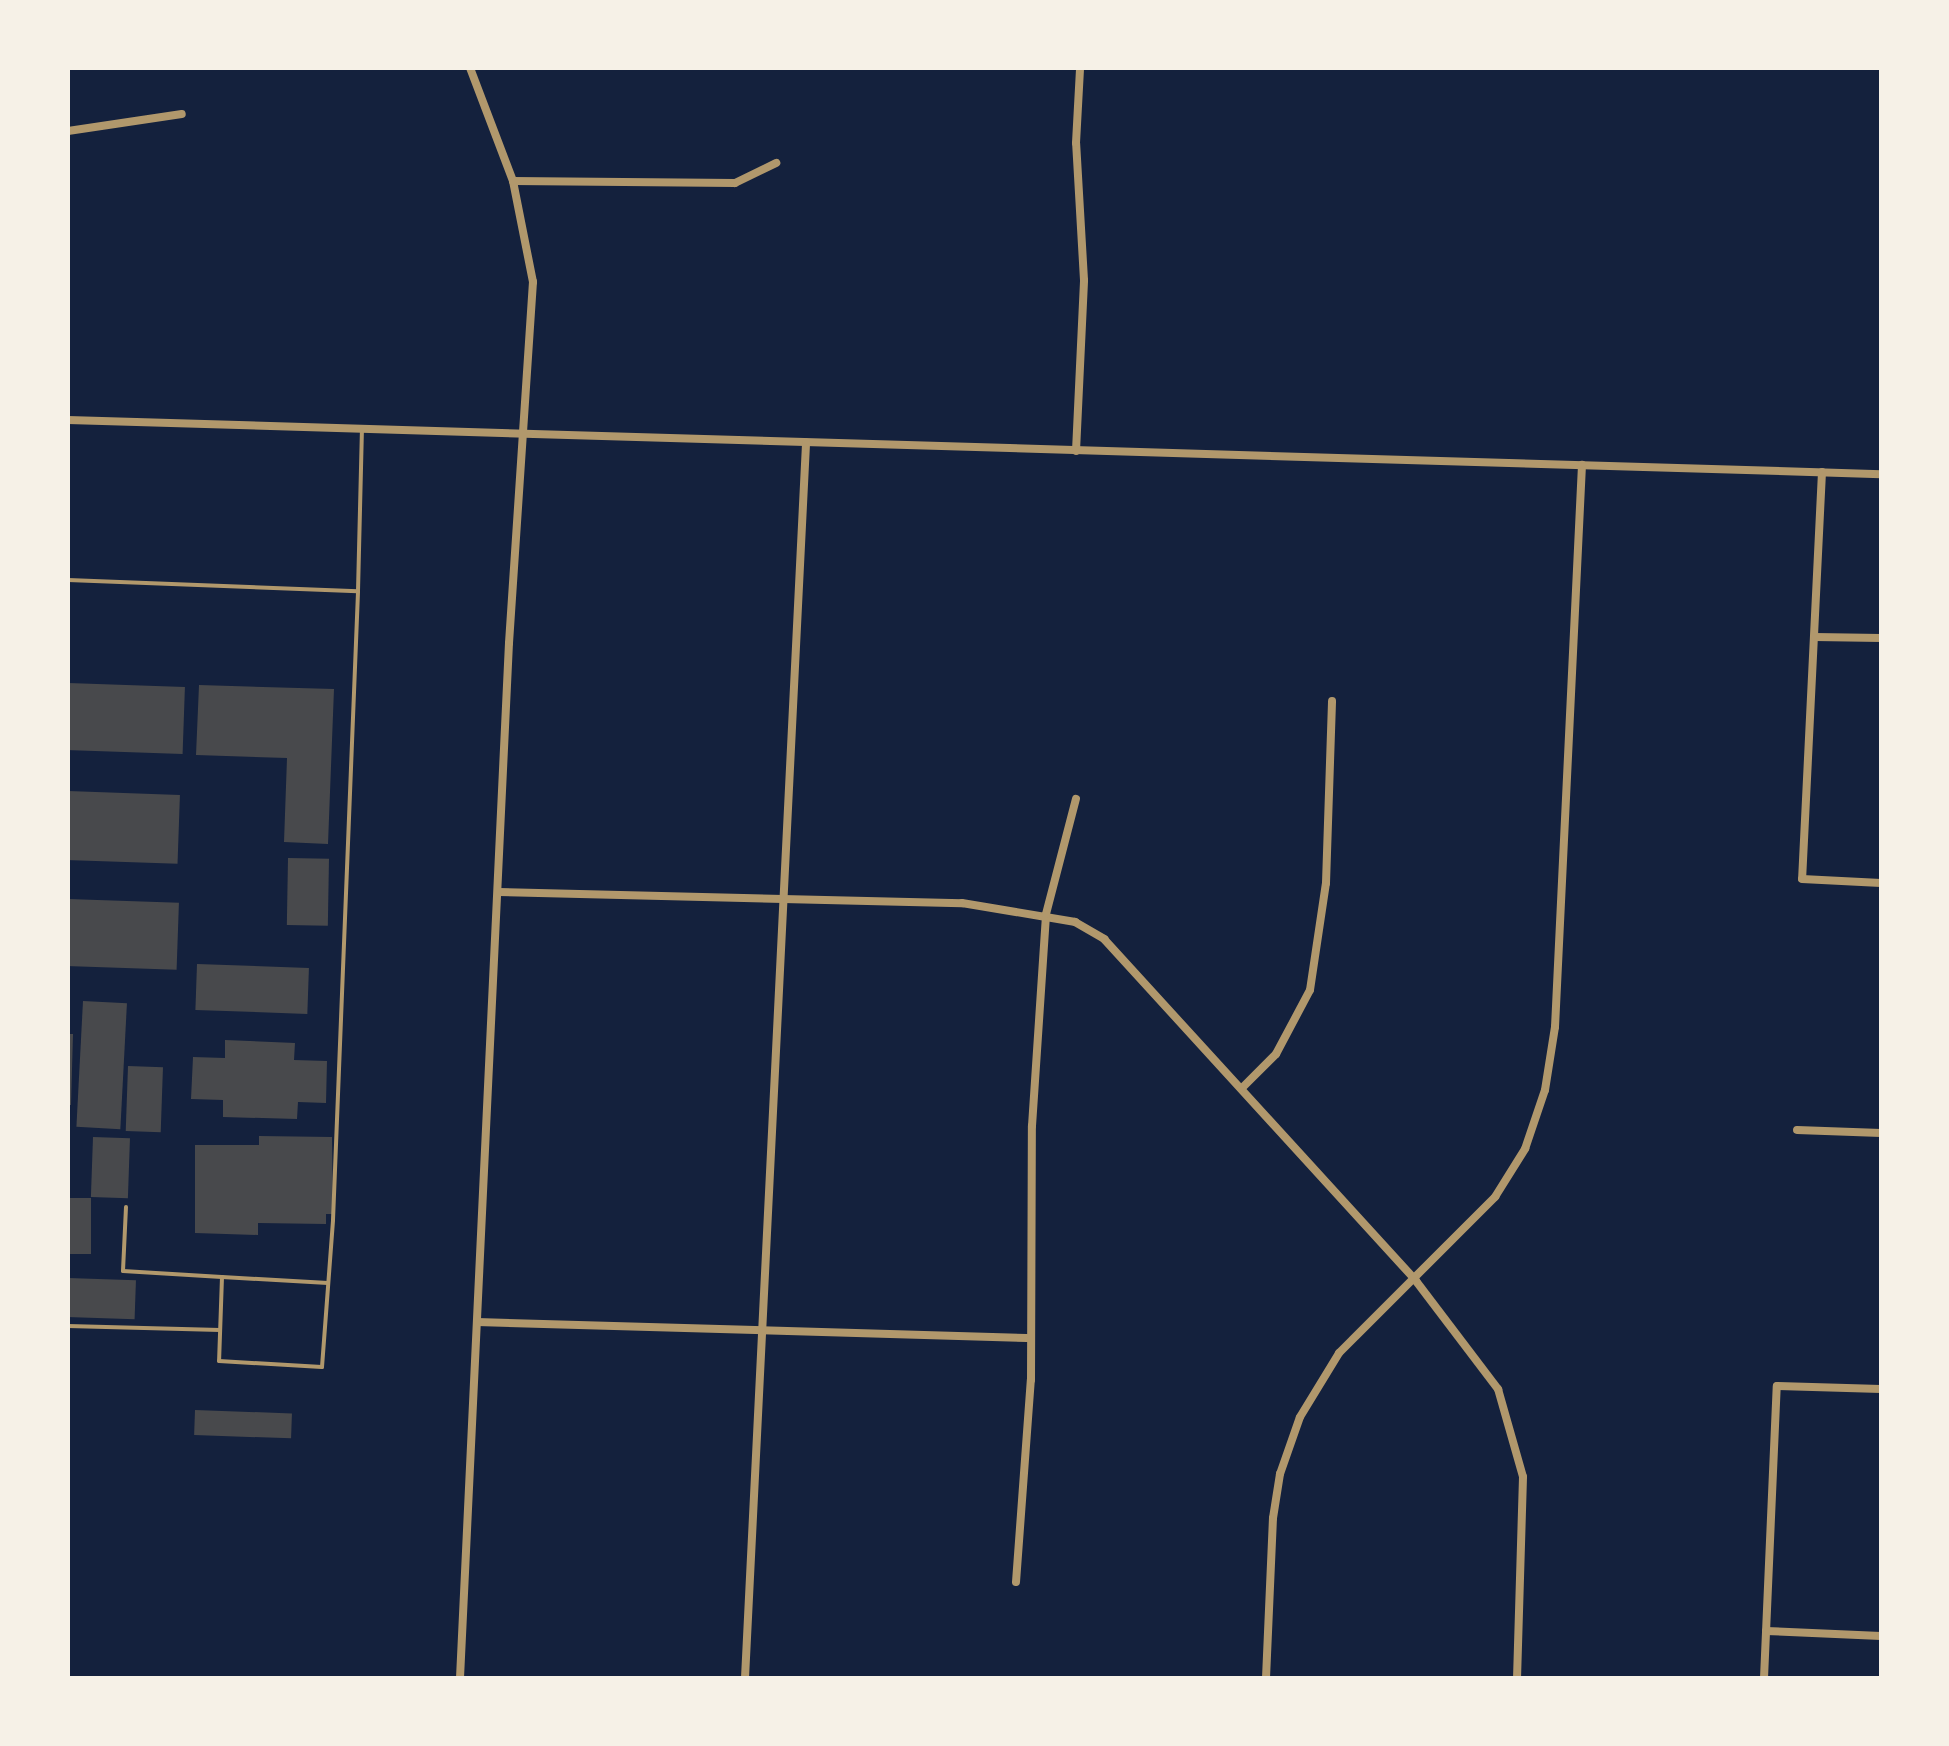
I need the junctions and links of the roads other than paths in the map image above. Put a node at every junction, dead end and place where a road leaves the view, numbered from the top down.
1 (470, 68) edge
2 (1080, 68) edge
3 (182, 114) dead end
4 (68, 131) edge
5 (776, 163) dead end
6 (513, 181) junction
7 (68, 420) edge
8 (362, 429) junction
9 (523, 433) junction
10 (806, 443) junction
11 (1076, 451) junction
12 (1582, 465) junction
13 (1822, 472) junction
14 (1881, 474) edge
15 (68, 580) edge
16 (358, 591) junction
17 (1815, 637) junction
18 (1881, 638) edge
19 (1332, 701) dead end
20 (1076, 799) dead end
21 (1881, 883) edge
22 (499, 892) junction
23 (784, 899) junction
24 (1046, 914) junction
25 (1242, 1088) junction
26 (1797, 1130) dead end
27 (1881, 1133) edge
28 (126, 1207) dead end
29 (222, 1277) junction
30 (1416, 1281) junction
31 (328, 1283) junction
32 (477, 1322) junction
33 (68, 1326) edge
34 (220, 1330) junction
35 (763, 1331) junction
36 (1027, 1338) junction
37 (1881, 1389) edge
38 (1016, 1582) dead end
39 (1766, 1631) junction
40 (1881, 1636) edge
41 (460, 1678) edge
42 (745, 1678) edge
43 (1266, 1678) edge
44 (1517, 1678) edge
45 (1764, 1678) edge

1 - 6 street
2 - 11 street
3 - 4 street
5 - 6 street
6 - 9 street
7 - 8 street
8 - 9 street
8 - 16 lane
9 - 10 street
9 - 22 street
10 - 11 street
10 - 23 street
11 - 12 street
12 - 13 street
12 - 30 street
13 - 14 street
13 - 17 street
15 - 16 lane
16 - 31 lane
17 - 18 street
17 - 21 street
19 - 25 street
20 - 24 street
22 - 23 street
22 - 32 street
23 - 24 street
23 - 35 street
24 - 25 street
24 - 36 street
25 - 30 street
26 - 27 street
28 - 29 lane
29 - 31 lane
29 - 34 lane
30 - 43 street
30 - 44 street
31 - 34 lane
32 - 35 street
32 - 41 street
33 - 34 lane
35 - 36 street
35 - 42 street
36 - 38 street
37 - 39 street
39 - 40 street
39 - 45 street

